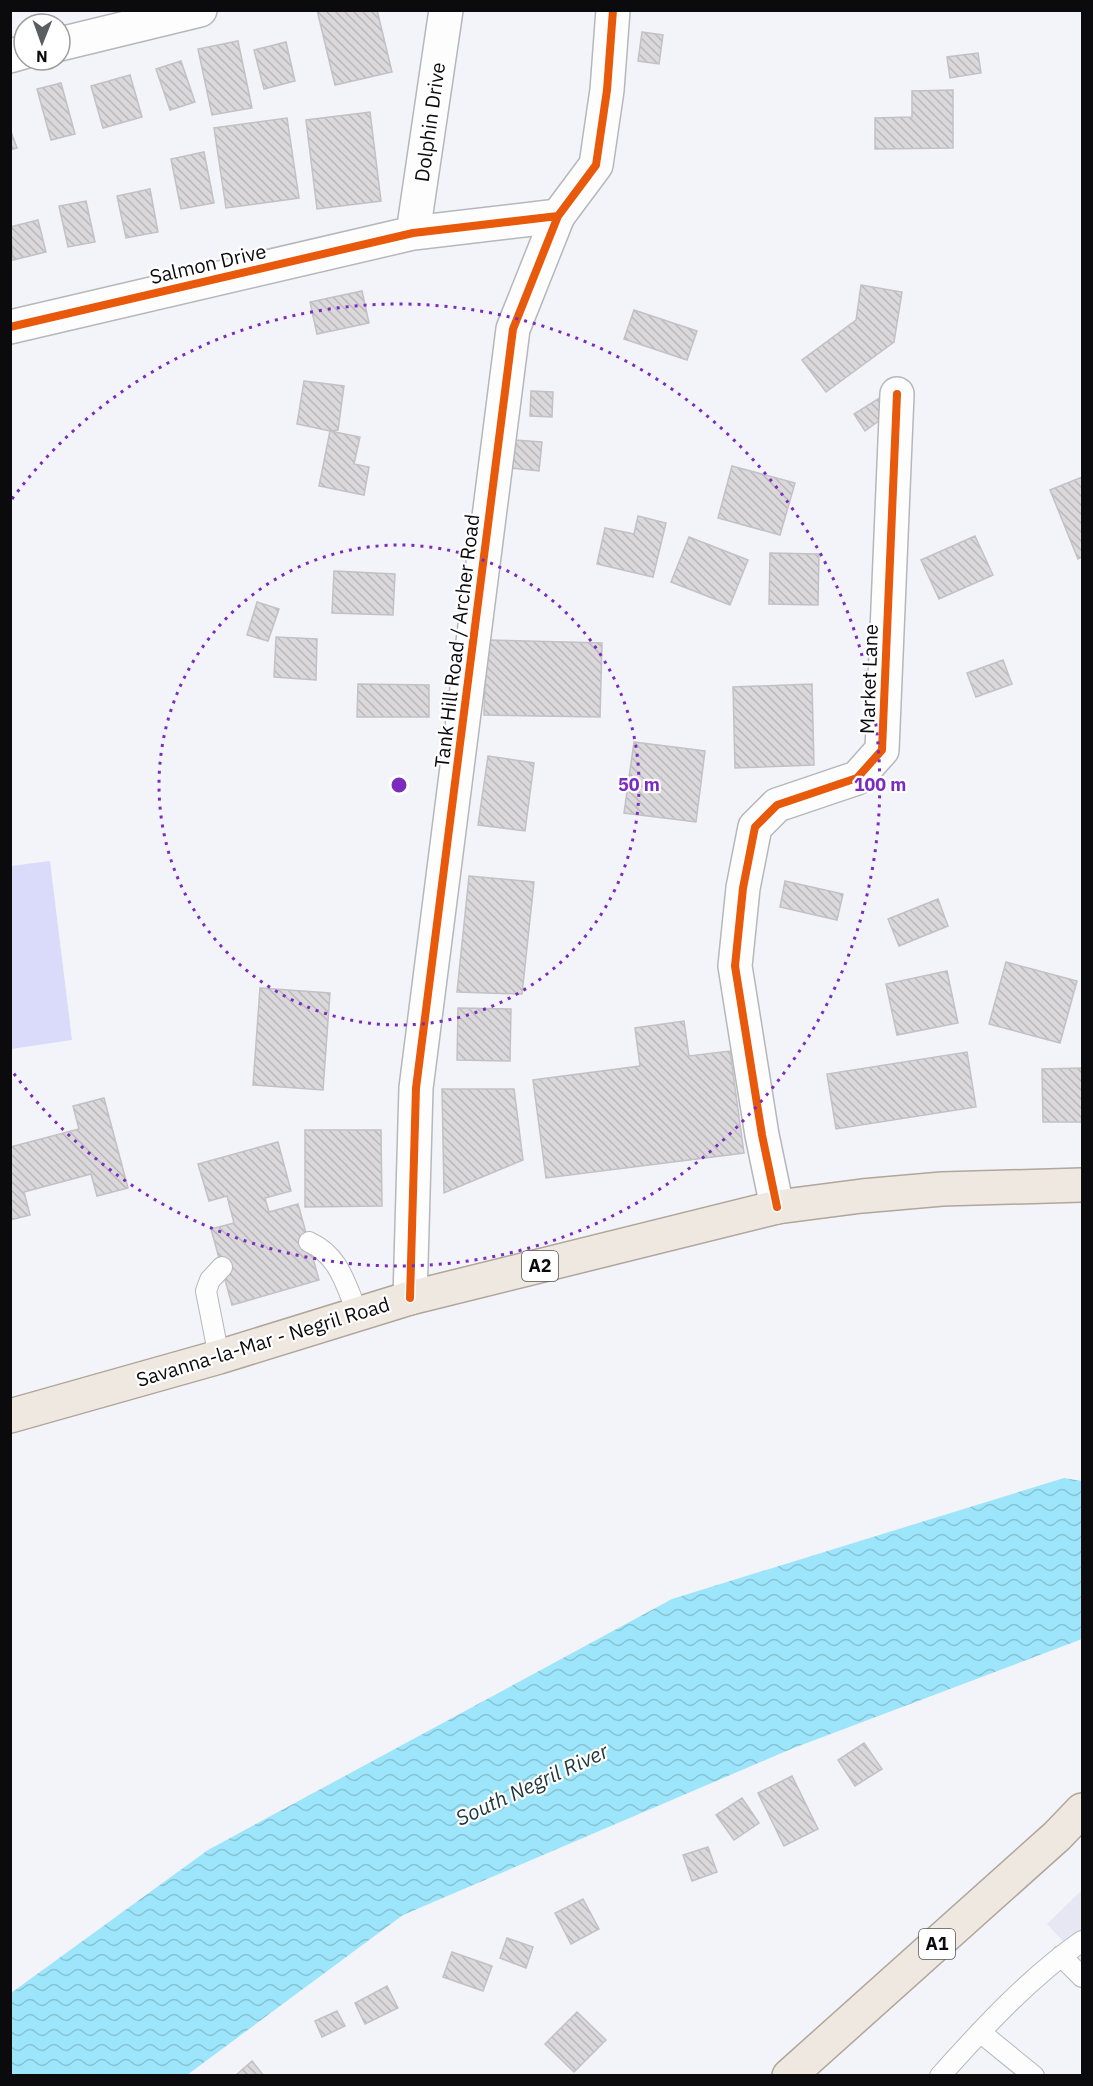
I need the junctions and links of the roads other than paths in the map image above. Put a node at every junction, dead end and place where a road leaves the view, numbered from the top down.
1 (200, 10) edge
2 (446, 10) edge
3 (614, 10) edge
4 (72, 41) edge
5 (558, 216) junction
6 (413, 233) junction
7 (10, 327) edge
8 (897, 394) dead end
9 (1083, 1185) edge
10 (777, 1207) junction
11 (309, 1242) dead end
12 (222, 1267) dead end
13 (410, 1298) junction
14 (358, 1314) junction
15 (219, 1357) junction
16 (10, 1416) edge
17 (1083, 1810) edge
18 (1083, 1941) edge
19 (1061, 1956) junction
20 (1083, 1977) edge
21 (980, 2032) junction
22 (789, 2076) edge
23 (940, 2076) edge
24 (1034, 2076) edge

1 - 4 street
2 - 6 street, Dolphin Drive
3 - 5 street, Tank Hill Road / Archer Road
5 - 6 street, Salmon Drive
5 - 13 street, Tank Hill Road / Archer Road
6 - 7 street, Salmon Drive
8 - 10 street, Market Lane
9 - 10 main road, Savanna-la-Mar - Negril Road / A2
10 - 13 main road, Savanna-la-Mar - Negril Road / A2
11 - 14 lane
12 - 15 lane
13 - 14 main road, Savanna-la-Mar - Negril Road / A2
14 - 15 main road, Savanna-la-Mar - Negril Road / A2
15 - 16 main road, Savanna-la-Mar - Negril Road / A2
17 - 22 main road, A1
18 - 19 lane
19 - 20 lane
19 - 21 lane
21 - 23 lane
21 - 24 lane

